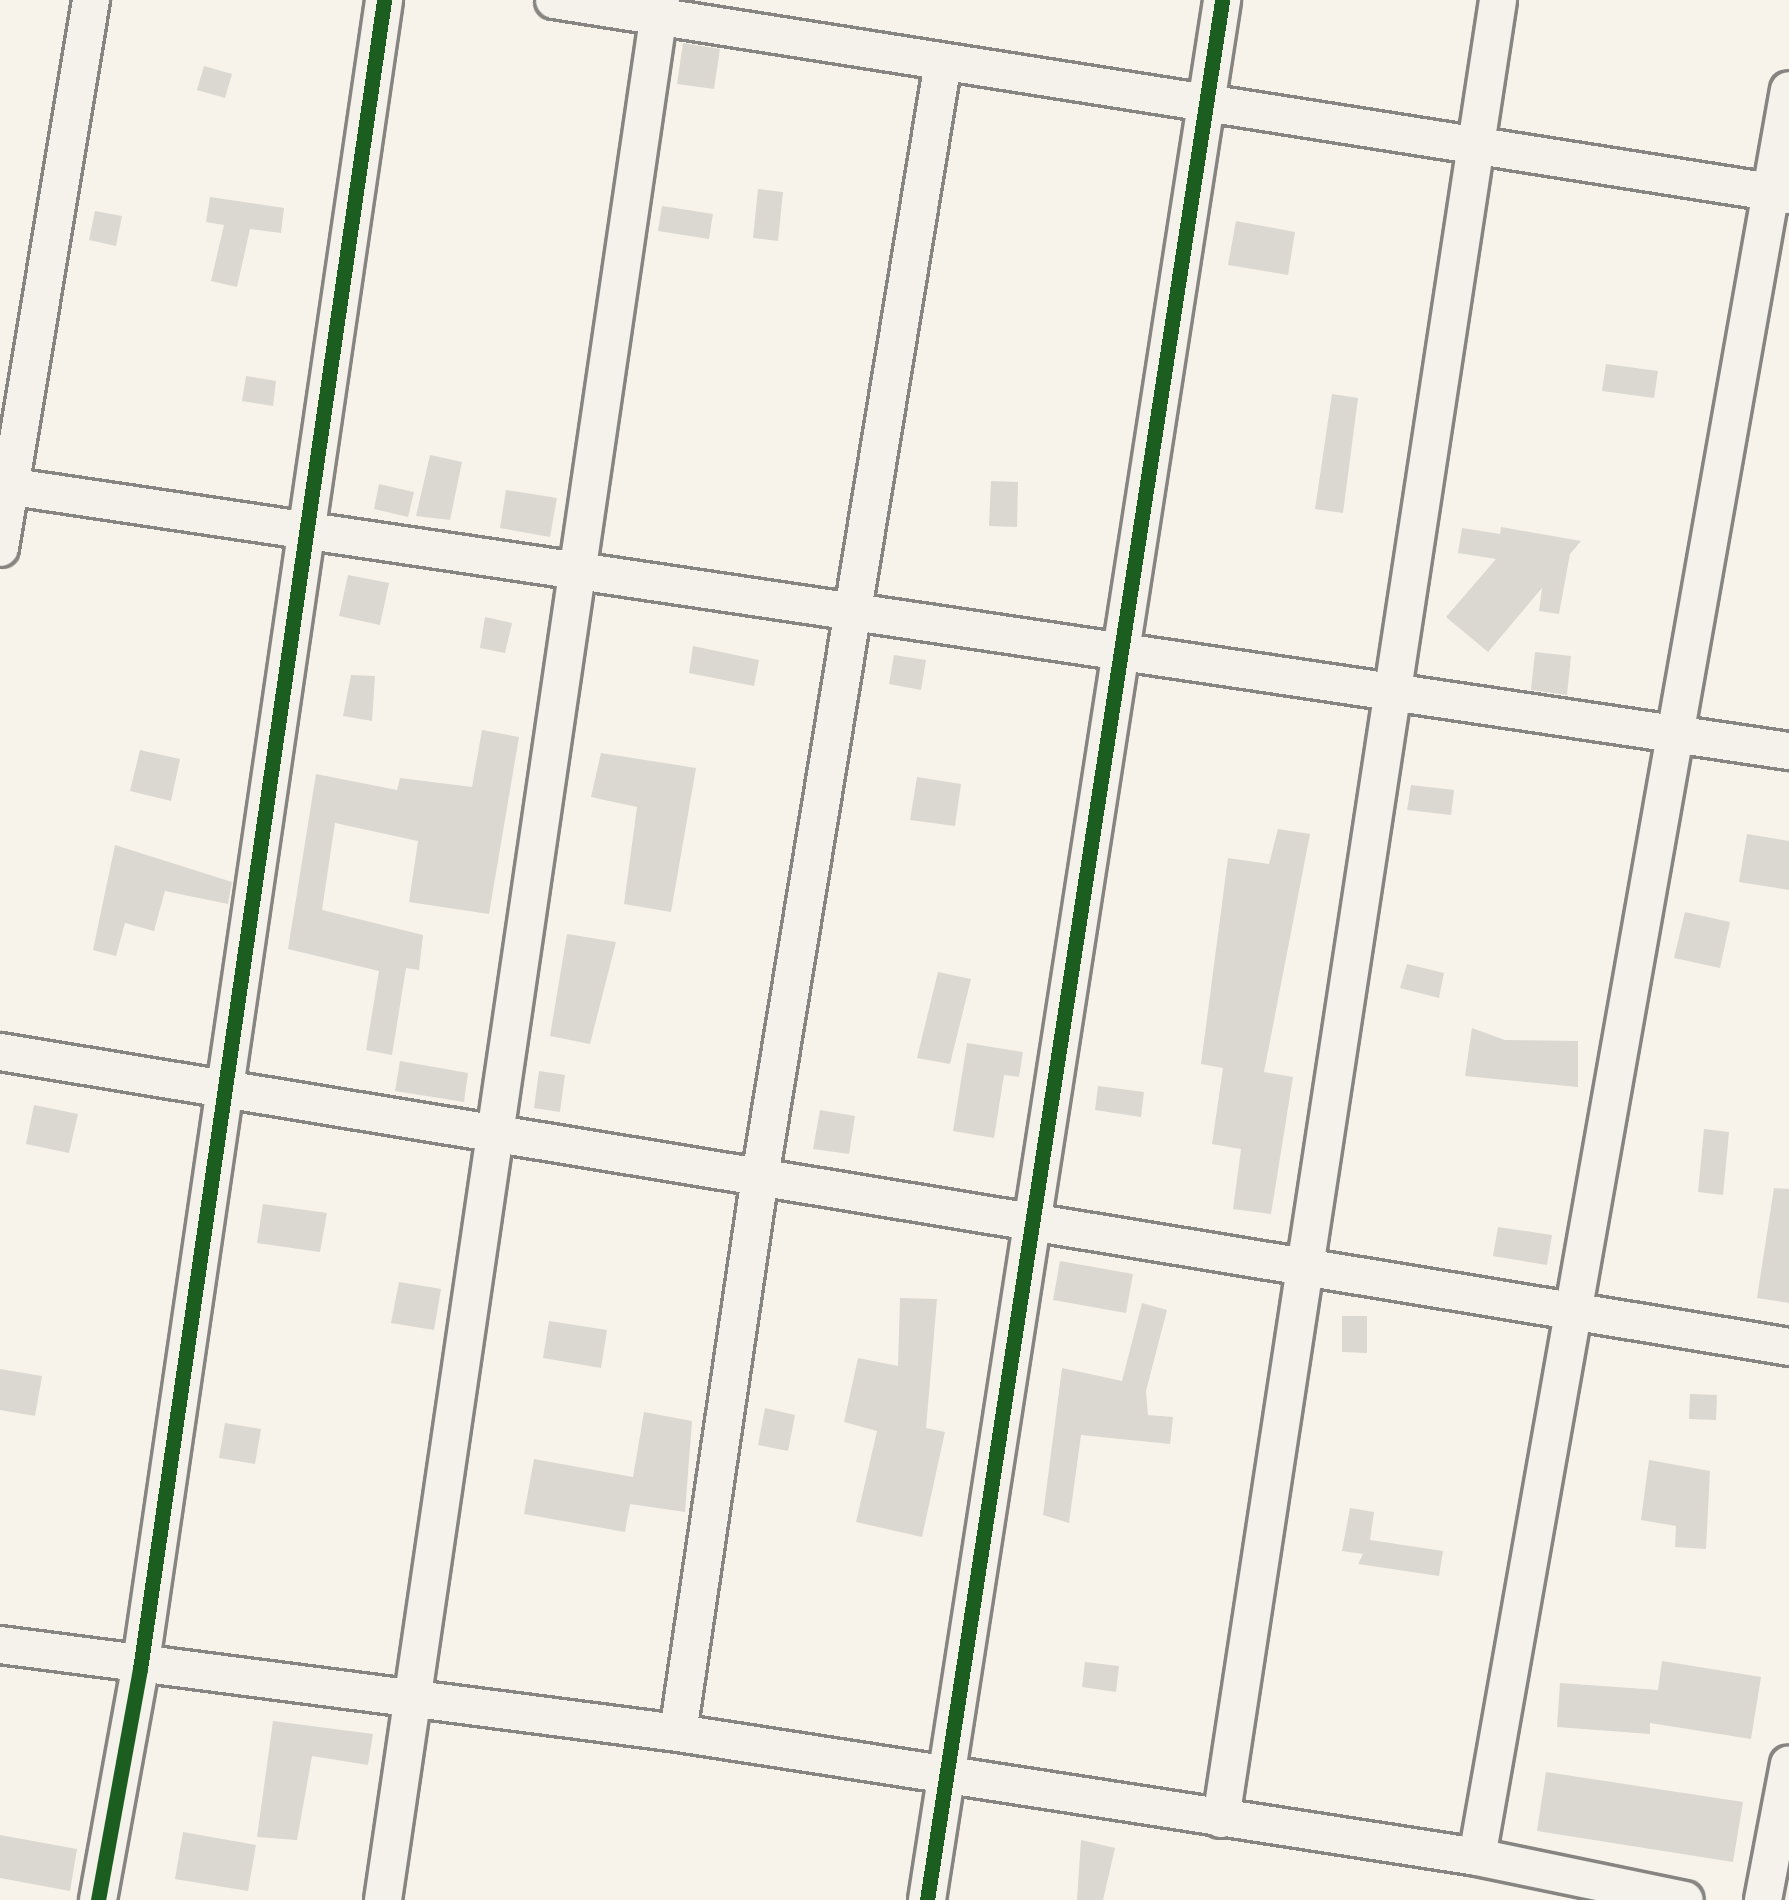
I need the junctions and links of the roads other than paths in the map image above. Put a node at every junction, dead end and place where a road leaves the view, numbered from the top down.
1 (91, 0) edge
2 (384, 0) edge
3 (554, 0) edge
4 (1222, 0) edge
5 (1498, 0) edge
6 (660, 8) edge
7 (943, 62) junction
8 (1789, 90) edge
9 (1206, 104) junction
10 (1475, 146) junction
11 (1779, 194) edge
12 (5, 486) edge
13 (307, 530) junction
14 (0, 548) edge
15 (578, 569) junction
16 (851, 609) junction
17 (1122, 648) junction
18 (1393, 688) junction
19 (1673, 729) junction
20 (1789, 752) edge
21 (0, 1052) edge
22 (223, 1088) junction
23 (496, 1132) junction
24 (760, 1177) junction
25 (1033, 1222) junction
26 (1305, 1267) junction
27 (1570, 1311) junction
28 (1789, 1346) edge
29 (0, 1645) edge
30 (140, 1669) junction
31 (412, 1702) junction
32 (678, 1732) junction
33 (1789, 1764) edge
34 (947, 1779) junction
35 (1221, 1819) junction
36 (1478, 1857) junction
37 (1593, 1889) edge
38 (98, 1900) edge
39 (383, 1900) edge
40 (927, 1900) edge
41 (1554, 1900) edge
42 (1685, 1900) edge
43 (1763, 1900) edge

1 - 12 street
2 - 13 street
3 - 6 street
4 - 9 street
5 - 10 street
6 - 7 street
6 - 15 street
7 - 9 street
7 - 16 street
8 - 11 street
9 - 10 street
9 - 17 street
10 - 11 street
10 - 18 street
11 - 19 street
12 - 13 street
12 - 14 street
13 - 15 street
13 - 22 street
15 - 16 street
15 - 23 street
16 - 17 street
16 - 24 street
17 - 18 street
17 - 25 street
18 - 19 street
18 - 26 street
19 - 20 street
19 - 27 street
21 - 22 street
22 - 23 street
22 - 30 street
23 - 24 street
23 - 31 street
24 - 25 street
24 - 32 street
25 - 26 street
25 - 34 street
26 - 27 street
26 - 35 street
27 - 28 street
27 - 36 street
29 - 30 street
30 - 31 street
30 - 38 street
31 - 32 street
31 - 39 street
32 - 34 street
33 - 43 street
34 - 35 street
34 - 40 street
35 - 36 street
36 - 37 street
37 - 41 street
37 - 42 street

